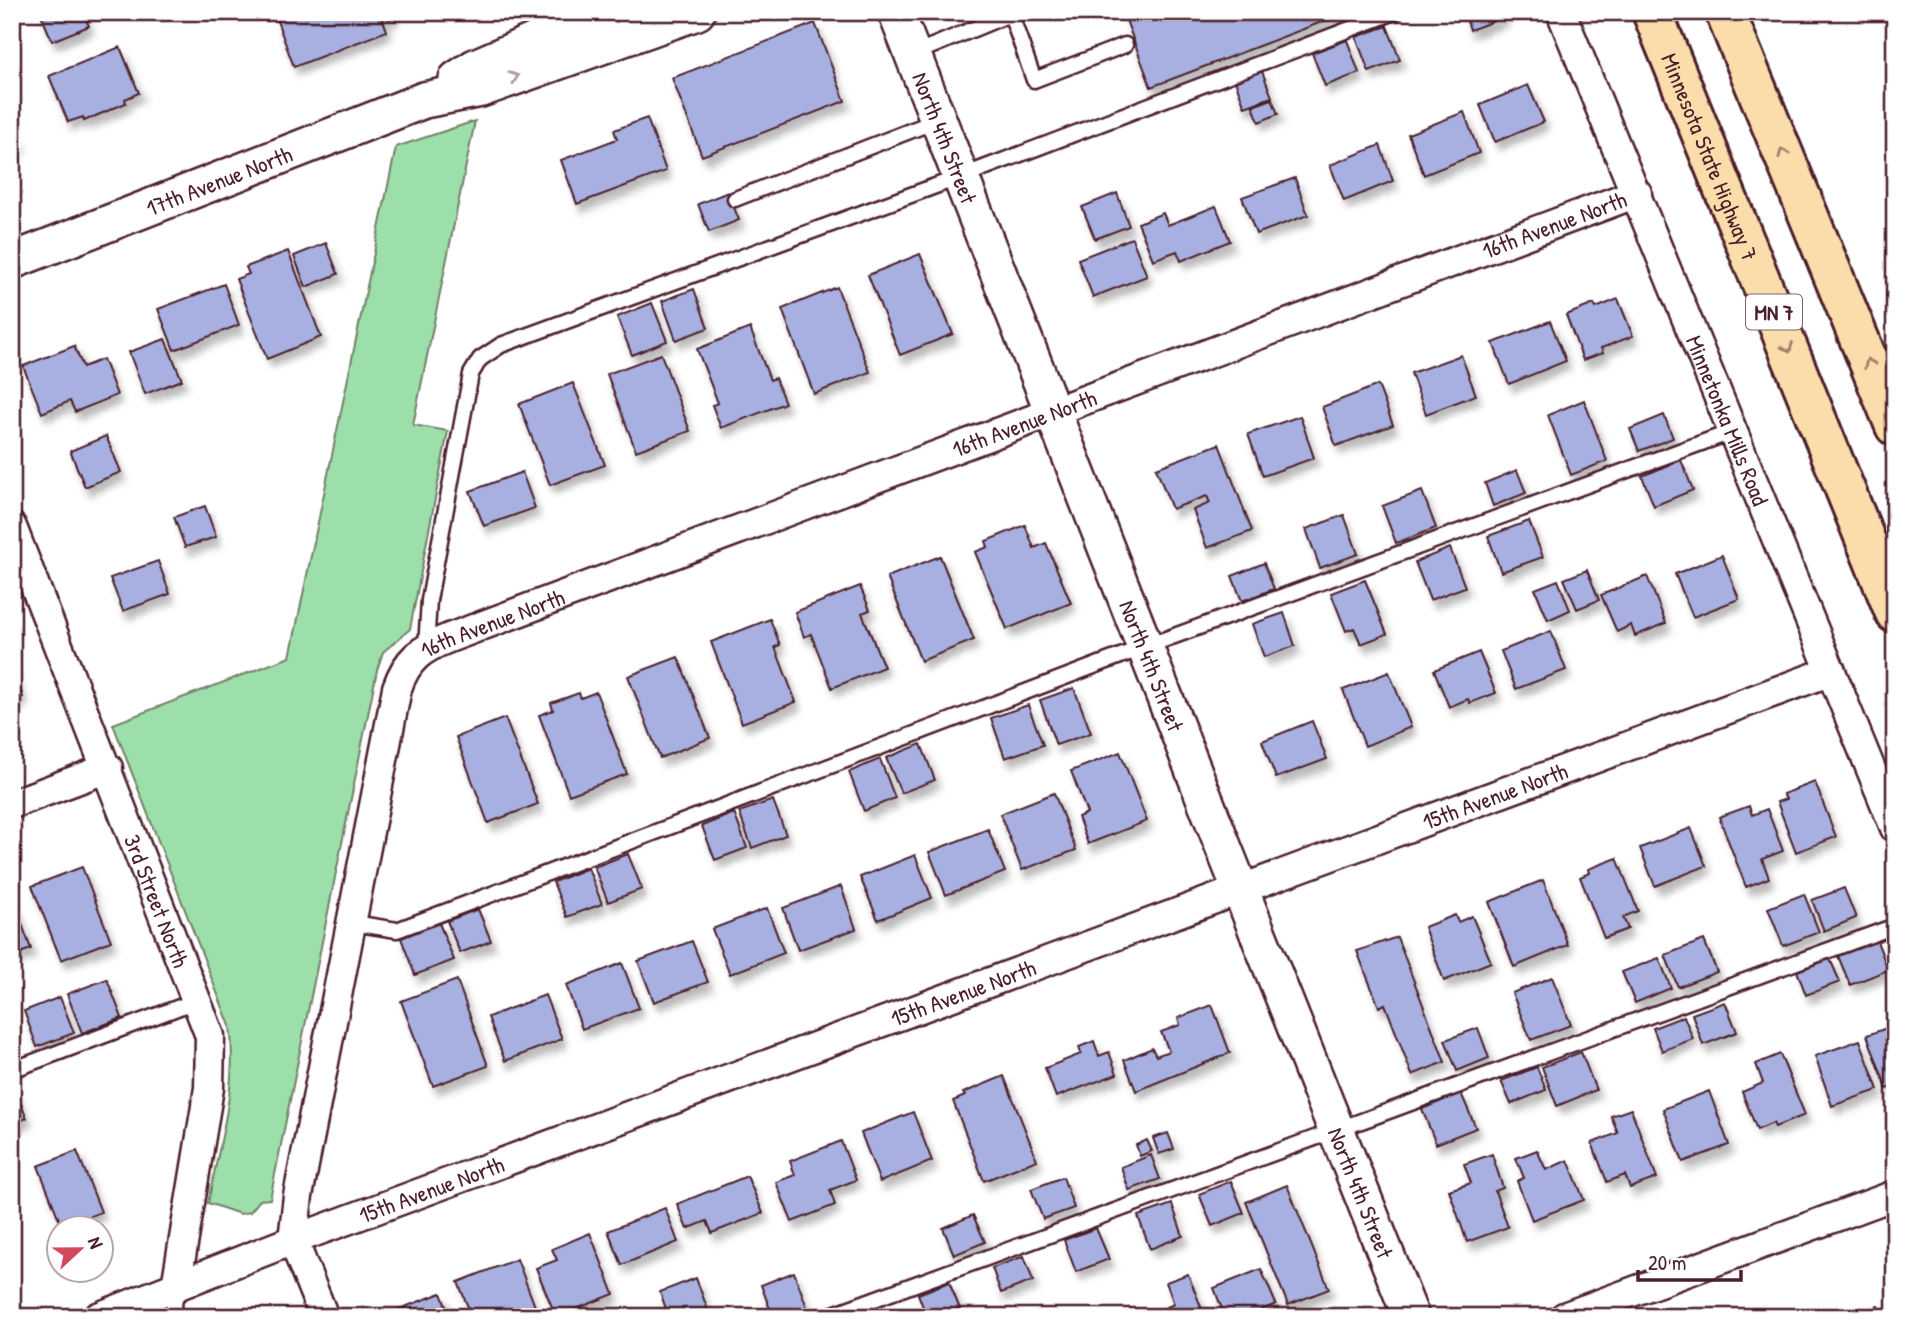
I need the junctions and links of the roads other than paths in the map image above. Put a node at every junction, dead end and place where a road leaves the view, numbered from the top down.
1 (601, 12) edge
2 (697, 12) edge
3 (895, 12) edge
4 (1395, 12) edge
5 (1562, 12) edge
6 (1652, 12) edge
7 (1725, 12) edge
8 (1010, 13) edge
9 (1125, 45) dead end
10 (912, 54) junction
11 (424, 100) junction
12 (938, 120) junction
13 (960, 177) junction
14 (1637, 193) junction
15 (735, 198) dead end
16 (12, 261) edge
17 (1053, 414) junction
18 (1895, 426) edge
19 (1734, 431) junction
20 (13, 533) edge
21 (1895, 613) edge
22 (1147, 646) junction
23 (419, 652) junction
24 (1830, 671) junction
25 (108, 768) junction
26 (12, 804) edge
27 (1895, 828) edge
28 (1240, 889) junction
29 (354, 923) junction
30 (1895, 926) edge
31 (198, 1000) junction
32 (12, 1070) edge
33 (1338, 1129) junction
34 (1895, 1195) edge
35 (293, 1240) junction
36 (176, 1287) junction
37 (98, 1317) edge
38 (173, 1317) edge
39 (324, 1317) edge
40 (825, 1317) edge
41 (1412, 1317) edge
42 (1564, 1317) edge

1 - 11 street, 17th Avenue North
11 -> 2 street, 17th Avenue North
3 - 10 street, North 4th Street
4 - 13 lane
5 - 14 street, Minnetonka Mills Road
6 -> 21 highway, Minnesota State Highway 7 / MN 7
18 -> 7 highway
8 - 9 lane
8 - 10 lane
10 - 12 street, North 4th Street
11 - 16 street, 17th Avenue North
12 - 13 street, North 4th Street
12 - 15 lane
13 - 17 street, North 4th Street
13 - 23 lane
14 - 17 street, 16th Avenue North
14 - 19 street, Minnetonka Mills Road
17 - 22 street, North 4th Street
17 - 23 street, 16th Avenue North
19 - 22 lane
19 - 24 street, Minnetonka Mills Road
20 - 25 street, 3rd Street North
22 - 28 street, North 4th Street
22 - 29 lane
23 - 29 street
24 - 27 street, Minnetonka Mills Road
24 - 28 street, 15th Avenue North
25 - 26 street
25 - 31 street, 3rd Street North
28 - 33 street, North 4th Street
28 - 35 street, 15th Avenue North
29 - 35 street
30 - 33 lane
31 - 32 lane
31 - 36 street, 3rd Street North
33 - 40 lane
33 - 41 street, North 4th Street
34 - 42 street
35 - 36 street, 15th Avenue North
35 - 39 street
36 - 37 street, 15th Avenue North
36 - 38 lane

